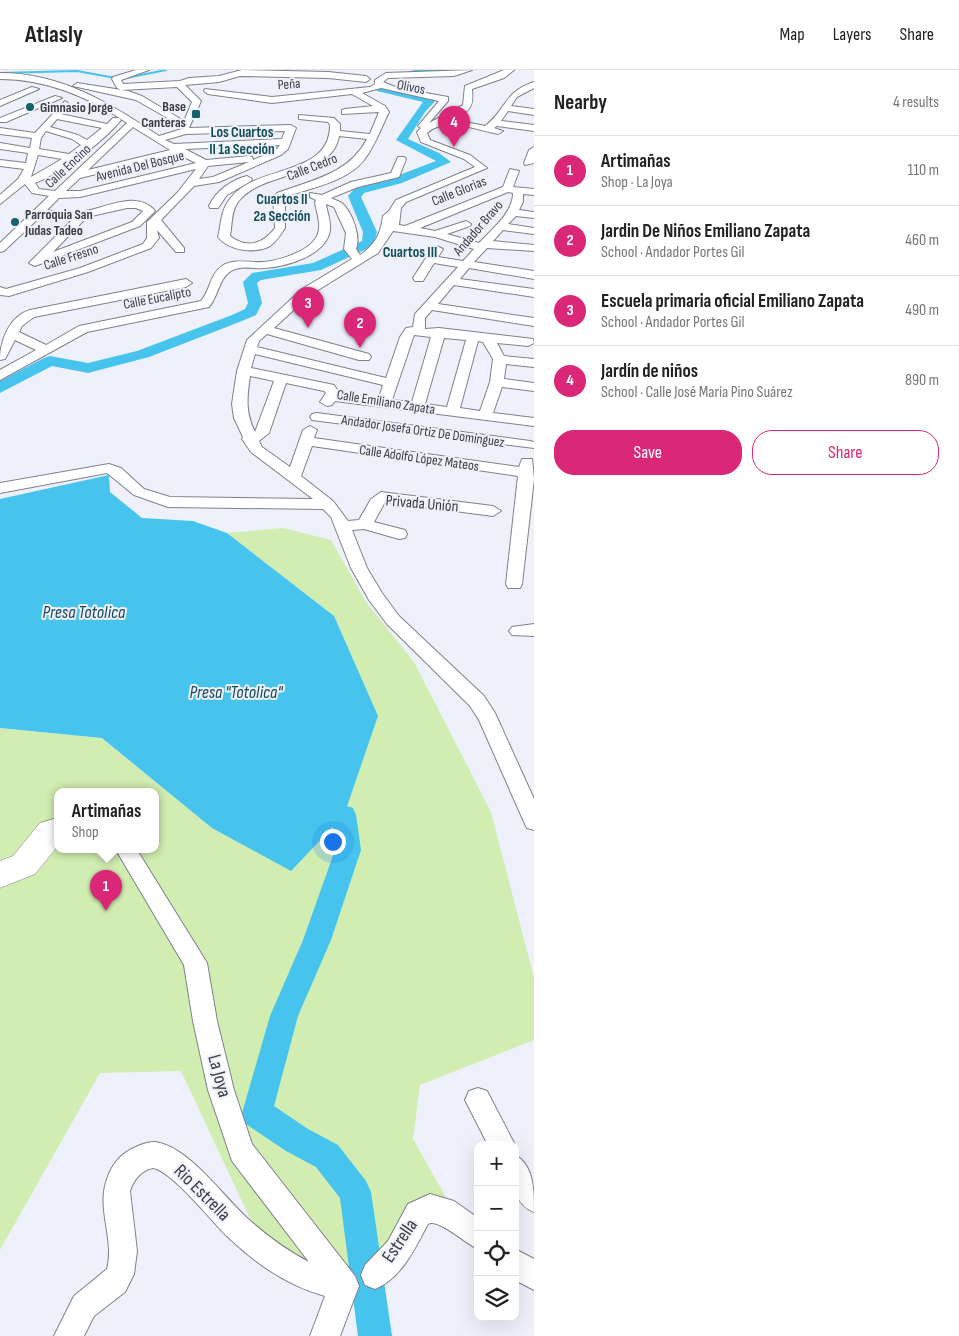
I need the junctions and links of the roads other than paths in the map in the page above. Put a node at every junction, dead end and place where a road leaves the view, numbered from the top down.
1 (145, 70) edge
2 (468, 70) edge
3 (510, 70) edge
4 (258, 71) edge
5 (502, 73) edge
6 (15, 75) edge
7 (0, 76) edge
8 (383, 76) edge
9 (366, 79) junction
10 (0, 81) edge
11 (50, 82) junction
12 (224, 83) junction
13 (432, 83) dead end
14 (181, 84) junction
15 (534, 85) edge
16 (0, 86) edge
17 (120, 86) junction
18 (36, 89) junction
19 (354, 91) joint
20 (370, 94) junction
21 (210, 98) junction
22 (96, 102) junction
23 (0, 103) edge
24 (65, 103) junction
25 (428, 104) junction
26 (382, 108) junction
27 (505, 108) junction
28 (89, 110) dead end
29 (533, 111) edge
30 (345, 112) dead end
31 (106, 113) dead end
32 (55, 116) junction
33 (302, 117) dead end
34 (2, 119) edge
35 (440, 120) junction
36 (132, 123) junction
37 (497, 128) junction
38 (534, 128) edge
39 (186, 129) junction
40 (424, 129) junction
41 (0, 131) edge
42 (41, 132) junction
43 (334, 134) junction
44 (373, 137) junction
45 (158, 139) junction
46 (286, 142) junction
47 (87, 145) junction
48 (0, 146) edge
49 (174, 149) junction
50 (35, 150) junction
51 (132, 153) dead end
52 (278, 153) junction
53 (71, 157) junction
54 (268, 157) junction
55 (146, 159) junction
56 (401, 159) dead end
57 (317, 160) junction
58 (0, 163) edge
59 (205, 163) junction
60 (356, 164) junction
61 (184, 170) junction
62 (514, 171) dead end
63 (476, 172) junction
64 (80, 175) junction
65 (27, 177) junction
66 (489, 177) dead end
67 (7, 180) dead end
68 (192, 183) junction
69 (300, 187) junction
70 (524, 189) edge
71 (58, 195) junction
72 (323, 198) junction
73 (1, 199) edge
74 (534, 204) edge
75 (214, 206) dead end
76 (516, 207) junction
77 (40, 212) junction
78 (395, 213) junction
79 (83, 215) junction
80 (534, 215) edge
81 (62, 216) junction
82 (155, 220) junction
83 (466, 224) dead end
84 (500, 226) junction
85 (24, 227) junction
86 (406, 230) junction
87 (534, 231) edge
88 (440, 236) junction
89 (265, 244) junction
90 (482, 245) junction
91 (0, 249) edge
92 (180, 250) dead end
93 (302, 254) junction
94 (354, 255) junction
95 (525, 257) edge
96 (430, 260) junction
97 (467, 264) junction
98 (29, 269) junction
99 (534, 275) edge
100 (419, 278) dead end
101 (452, 282) junction
102 (186, 283) dead end
103 (534, 293) edge
104 (2, 294) edge
105 (430, 306) junction
106 (54, 307) junction
107 (455, 310) junction
108 (66, 321) dead end
109 (534, 322) edge
110 (264, 329) junction
111 (419, 331) junction
112 (443, 333) junction
113 (12, 334) junction
114 (473, 337) junction
115 (488, 339) junction
116 (528, 342) dead end
117 (249, 349) junction
118 (47, 350) junction
119 (0, 356) edge
120 (364, 358) dead end
121 (500, 359) junction
122 (534, 363) edge
123 (244, 371) junction
124 (0, 376) edge
125 (281, 379) junction
126 (497, 382) junction
127 (391, 383) junction
128 (534, 387) edge
129 (331, 396) junction
130 (384, 403) junction
131 (417, 407) junction
132 (452, 412) junction
133 (485, 415) junction
134 (317, 417) junction
135 (534, 422) edge
136 (534, 426) edge
137 (249, 439) junction
138 (305, 441) junction
139 (530, 445) junction
140 (530, 474) edge
141 (293, 478) junction
142 (0, 488) edge
143 (328, 504) junction
144 (493, 512) dead end
145 (365, 524) junction
146 (344, 526) junction
147 (399, 534) dead end
148 (514, 584) dead end
149 (534, 822) edge
150 (54, 831) edge
151 (128, 853) edge
152 (0, 875) edge
153 (478, 1100) dead end
154 (500, 1141) edge
155 (519, 1175) edge
156 (534, 1199) edge
157 (474, 1232) edge
158 (519, 1266) edge
159 (375, 1275) dead end
160 (534, 1276) edge
161 (344, 1286) junction
162 (69, 1336) edge
163 (325, 1336) edge

1 - 17 street
2 - 8 street, Olivos
3 - 5 street
4 - 9 street
4 - 12 street
4 - 14 street
5 - 35 street
6 - 7 street
6 - 10 street
6 - 11 street
6 - 16 street
6 - 18 street
8 - 9 street
8 - 13 street
8 - 20 street, Olivos
8 - 25 street
9 - 12 street
11 - 17 street
11 - 22 street
12 - 21 street
14 - 17 street
14 - 39 street
15 - 27 street
17 - 22 street
17 - 39 street
18 - 23 street
18 - 24 street
19 - 20 street
19 - 21 street, Peña
20 - 21 street
20 - 25 street, Olivos
20 - 26 street
22 - 36 street
24 - 32 street
24 - 34 street
25 - 40 street, Olivos
26 - 30 street
26 - 44 street, Calle Cedro
27 - 29 street
27 - 37 street
28 - 31 street
32 - 42 street
32 - 47 street
33 - 43 street
34 - 42 street
35 - 37 street
35 - 40 street
36 - 45 street
36 - 64 street, Calle Encino
37 - 38 street
39 - 45 street
39 - 46 street
40 - 63 street
41 - 42 street
42 - 47 street
42 - 50 street
43 - 44 street
43 - 57 street
44 - 60 street, Calle Cedro
45 - 49 street
46 - 49 street
46 - 52 street
47 - 53 street
48 - 50 street
49 - 55 street
49 - 59 street
50 - 53 street
50 - 65 street
51 - 55 street
52 - 54 street
52 - 75 street
53 - 65 street
54 - 59 street, Avenida Del Bosque
54 - 68 street
55 - 61 street
55 - 64 street
56 - 72 street
57 - 60 street
57 - 89 street
58 - 65 street
59 - 61 street, Avenida Del Bosque
59 - 68 street
60 - 69 street, Calle Cedro
61 - 71 street, Avenida Del Bosque
62 - 70 street, Calle Glorias
63 - 66 street
63 - 78 street
64 - 71 street, Calle Encino
65 - 67 street
65 - 71 street, Avenida Del Bosque
65 - 73 street
68 - 82 street
69 - 72 street
69 - 89 street, Calle Cedro
70 - 76 street, Andador Bravo
70 - 86 street, Calle Glorias
71 - 77 street, Calle Encino
72 - 93 street, Calle Eucalipto
72 - 94 street
74 - 76 street
76 - 80 street
76 - 84 street, Andador Bravo
77 - 81 street
77 - 85 street, Calle Encino
78 - 86 street
78 - 94 street
79 - 81 street
79 - 98 street
79 - 98 street
81 - 85 street
82 - 92 street
82 - 104 street, Calle Fresno
83 - 88 street
84 - 87 street
84 - 90 street, Andador Bravo
85 - 91 street, Calle Encino
86 - 88 street
88 - 90 street
88 - 96 street
89 - 93 street
90 - 95 street
90 - 97 street, Andador Bravo
93 - 118 street, Calle Eucalipto
94 - 110 street
95 - 97 street
95 - 99 street
96 - 97 street
96 - 100 street
97 - 101 street, Andador Bravo
98 - 104 street
101 - 103 street
101 - 105 street, Andador Bravo
102 - 106 street, Calle Eucalipto
105 - 107 street
105 - 111 street, Andador Bravo
106 - 108 street
106 - 113 street, Calle Eucalipto
107 - 109 street
107 - 112 street
110 - 117 street
110 - 120 street
111 - 112 street
111 - 127 street
112 - 114 street
112 - 131 street
113 - 118 street
113 - 119 street
114 - 115 street
114 - 132 street
115 - 116 street
115 - 121 street
117 - 123 street
117 - 127 street
118 - 124 street, Calle Eucalipto
121 - 122 street
121 - 126 street
123 - 125 street, Calle Emiliano Zapata
123 - 137 street
125 - 129 street, Calle Emiliano Zapata
125 - 137 street
126 - 128 street
126 - 133 street
127 - 130 street
129 - 130 street, Calle Emiliano Zapata
129 - 134 street
130 - 131 street, Calle Emiliano Zapata
131 - 132 street, Calle Emiliano Zapata
132 - 133 street, Calle Emiliano Zapata
133 - 135 street, Calle Emiliano Zapata
134 - 138 street
134 - 139 street, Andador Josefa Ortiz De Domínguez
136 - 139 street
137 - 141 street
138 - 140 street, Calle Adolfo López Mateos
138 - 141 street
139 - 140 street
140 - 148 street
141 - 143 street
142 - 143 street
143 - 146 street
144 - 145 street, Privada Unión
145 - 146 street, Privada Unión
145 - 147 street, Privada Unión
146 - 149 street
150 - 152 highway
151 - 161 street, La Joya
153 - 154 street
155 - 156 street
157 - 159 street, Estrella
158 - 160 street
161 - 162 street, Rio Estrella
161 - 163 street

